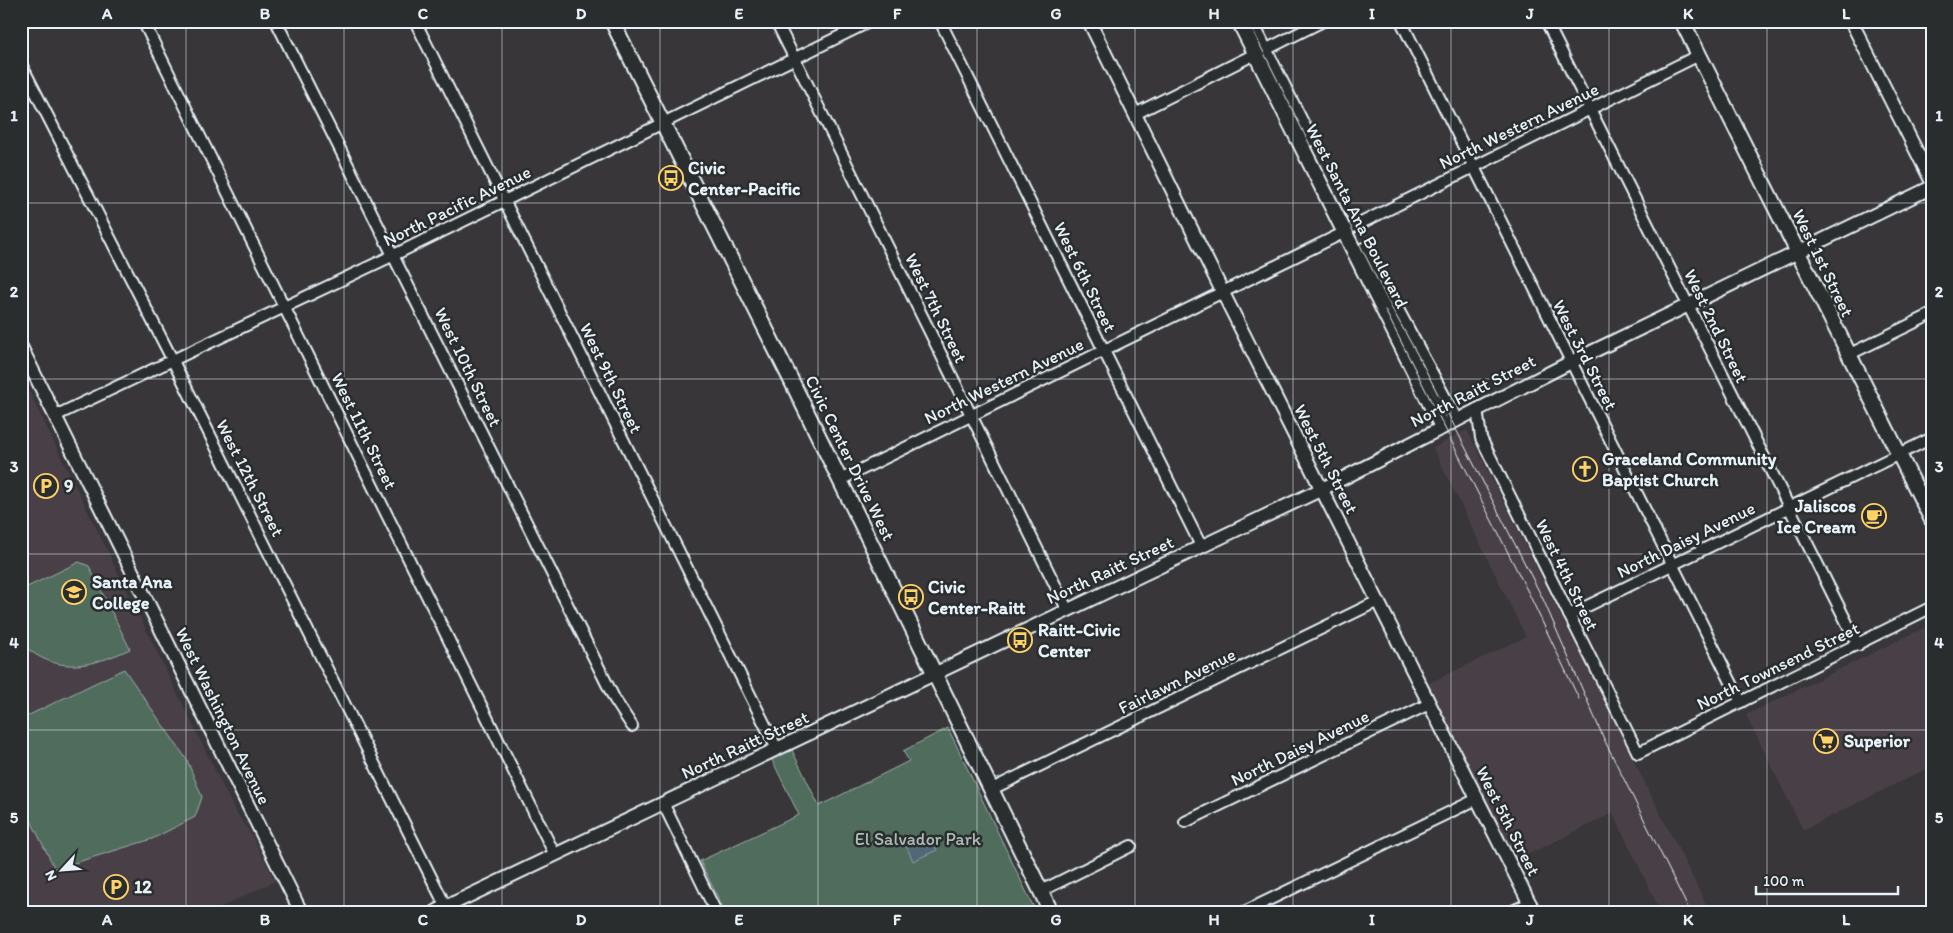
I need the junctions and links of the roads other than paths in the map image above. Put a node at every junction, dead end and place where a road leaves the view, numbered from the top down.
1 (143, 21) edge
2 (276, 21) edge
3 (415, 21) edge
4 (612, 21) edge
5 (776, 21) edge
6 (871, 21) edge
7 (940, 21) edge
8 (1089, 21) edge
9 (1239, 21) edge
10 (1250, 21) edge
11 (1323, 21) edge
12 (1401, 21) edge
13 (1546, 21) edge
14 (1682, 21) edge
15 (1851, 21) edge
16 (1260, 52) junction
17 (1699, 55) junction
18 (794, 59) junction
19 (21, 64) edge
20 (1590, 110) junction
21 (1135, 114) junction
22 (663, 124) junction
23 (1473, 166) junction
24 (1932, 182) edge
25 (1932, 187) edge
26 (505, 202) junction
27 (1349, 230) junction
28 (1797, 252) junction
29 (394, 255) junction
30 (1222, 291) junction
31 (285, 306) junction
32 (1687, 306) junction
33 (1932, 314) edge
34 (21, 347) edge
35 (1103, 350) junction
36 (1848, 355) junction
37 (172, 359) junction
38 (1571, 362) junction
39 (1477, 409) junction
40 (55, 416) junction
41 (972, 416) junction
42 (1455, 420) junction
43 (1442, 427) junction
44 (1932, 438) edge
45 (1898, 455) junction
46 (840, 480) junction
47 (1322, 489) junction
48 (1789, 508) junction
49 (1932, 520) edge
50 (1201, 546) junction
51 (1672, 564) junction
52 (1378, 601) junction
53 (1932, 607) edge
54 (1068, 609) junction
55 (1569, 614) junction
56 (1858, 645) junction
57 (935, 674) junction
58 (1741, 702) junction
59 (1429, 704) junction
60 (632, 726) dead end
61 (777, 749) junction
62 (1638, 753) joint
63 (992, 790) junction
64 (1477, 799) junction
65 (663, 803) junction
66 (1185, 822) dead end
67 (1131, 846) dead end
68 (555, 855) junction
69 (1041, 891) junction
70 (1532, 908) edge
71 (441, 909) edge
72 (301, 912) edge
73 (716, 912) edge
74 (1051, 912) edge
75 (1244, 912) edge
76 (1513, 912) edge

1 - 31 street, West 11th Street
2 - 29 street, West 10th Street
3 - 26 street, West 9th Street
4 - 22 main road, Civic Center Drive West
5 - 18 street, West 7th Street
6 - 18 street, North Pacific Avenue
7 - 35 street, West 6th Street
8 - 21 street, West 5th Street
9 - 16 main road, West Santa Ana Boulevard
10 - 16 main road, West Santa Ana Boulevard
11 - 16 street
12 - 23 street, West 3rd Street
13 - 20 street, West 2nd Street
14 - 17 main road, West 1st Street
15 - 24 street
16 - 21 street
16 - 27 main road, West Santa Ana Boulevard
17 - 20 street, North Western Avenue
17 - 28 main road, West 1st Street
18 - 22 street, North Pacific Avenue
18 - 41 street, West 7th Street
19 - 37 street, West 12th Street
20 - 23 street, North Western Avenue
20 - 32 street, West 2nd Street
21 - 30 street, West 5th Street
22 - 26 street, North Pacific Avenue
22 - 46 main road, Civic Center Drive West
23 - 27 street, North Western Avenue
23 - 38 street, West 3rd Street
25 - 28 street, North Raitt Street
26 - 29 street, North Pacific Avenue
26 - 61 street, West 9th Street
27 - 30 street, North Western Avenue
27 - 42 main road, West Santa Ana Boulevard
27 - 43 main road, West Santa Ana Boulevard
28 - 32 street, North Raitt Street
28 - 36 main road, West 1st Street
29 - 31 street, North Pacific Avenue
29 - 60 street, West 10th Street
30 - 35 street, North Western Avenue
30 - 47 street, West 5th Street
31 - 37 street, North Pacific Avenue
31 - 68 street, West 11th Street
32 - 38 street, North Raitt Street
32 - 48 street, West 2nd Street
33 - 36 street
34 - 40 street, West Washington Avenue
35 - 41 street, North Western Avenue
35 - 50 street, West 6th Street
36 - 45 main road, West 1st Street
37 - 40 street, North Pacific Avenue
37 - 71 street, West 12th Street
38 - 39 street, North Raitt Street
38 - 51 street, West 3rd Street
39 - 42 street, North Raitt Street
39 - 55 street, West 4th Street
40 - 72 street, West Washington Avenue
41 - 46 street, North Western Avenue
41 - 54 street, West 7th Street
42 - 43 street, North Raitt Street
43 - 47 street, North Raitt Street
44 - 45 street, North Daisy Avenue
45 - 48 street, North Daisy Avenue
45 - 49 main road, West 1st Street
46 - 57 main road, Civic Center Drive West
47 - 50 street, North Raitt Street
47 - 52 street, West 5th Street
48 - 51 street, North Daisy Avenue
48 - 56 street, West 2nd Street
50 - 54 street, North Raitt Street
51 - 55 street, North Daisy Avenue
51 - 58 street, West 3rd Street
52 - 59 street, West 5th Street
52 - 63 street, Fairlawn Avenue
53 - 56 street, North Townsend Street
54 - 57 street, North Raitt Street
55 - 62 street, West 4th Street
56 - 58 street, North Townsend Street
57 - 61 street, North Raitt Street
57 - 63 main road, Civic Center Drive West
58 - 62 street, North Townsend Street
59 - 64 street, West 5th Street
59 - 66 street, North Daisy Avenue
61 - 65 street, North Raitt Street
63 - 69 main road, Civic Center Drive West
64 - 70 street, West 5th Street
64 - 75 street
65 - 68 street, North Raitt Street
65 - 73 street
67 - 69 street
68 - 71 street, North Raitt Street
69 - 74 main road, Civic Center Drive West
70 - 76 street

